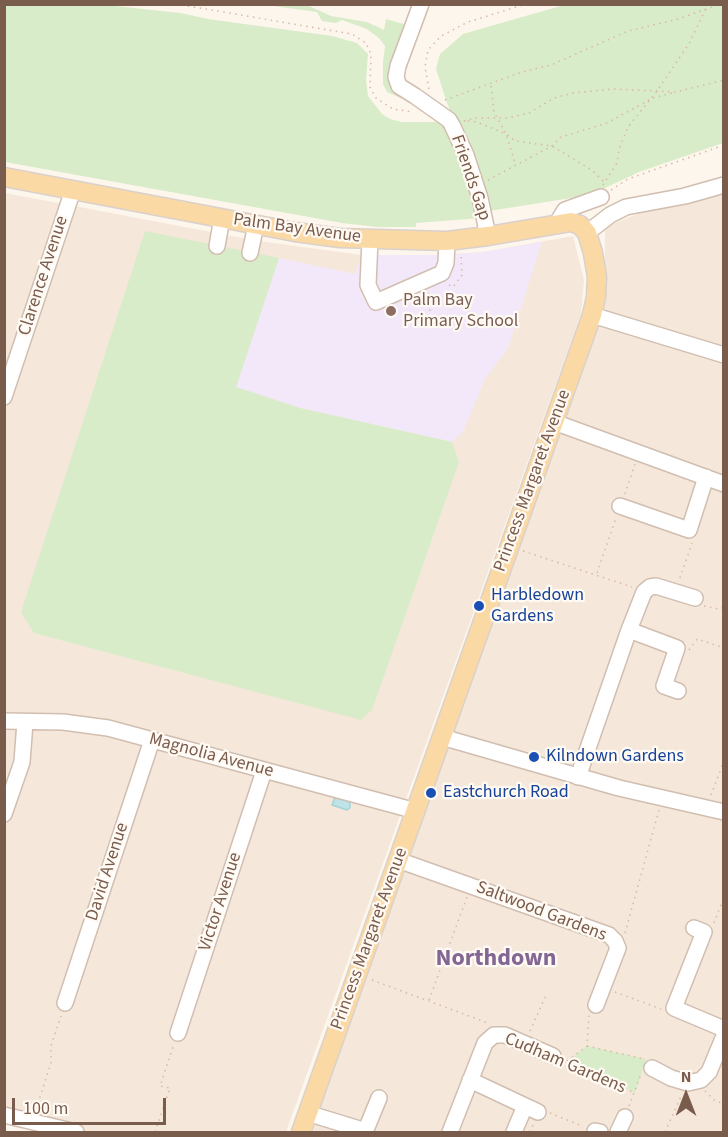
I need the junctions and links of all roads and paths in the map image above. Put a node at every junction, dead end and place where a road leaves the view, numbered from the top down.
1 (176, 4) edge
2 (526, 4) edge
3 (708, 4) edge
4 (721, 4) edge
5 (419, 5) edge
6 (707, 10) junction
7 (723, 80) edge
8 (491, 85) junction
9 (657, 91) junction
10 (675, 92) junction
11 (651, 99) junction
12 (426, 105) junction
13 (497, 119) junction
14 (467, 121) junction
15 (452, 125) junction
16 (506, 134) junction
17 (723, 145) edge
18 (552, 146) junction
19 (516, 164) junction
20 (4, 177) edge
21 (723, 185) edge
22 (476, 188) junction
23 (73, 190) junction
24 (603, 190) junction
25 (222, 218) junction
26 (557, 223) junction
27 (256, 225) junction
28 (586, 233) junction
29 (488, 236) junction
30 (370, 240) junction
31 (447, 241) junction
32 (217, 246) dead end
33 (250, 253) dead end
34 (592, 315) junction
35 (723, 355) edge
36 (4, 397) edge
37 (555, 423) junction
38 (706, 477) junction
39 (723, 484) edge
40 (620, 506) dead end
41 (689, 530) junction
42 (510, 546) junction
43 (685, 591) joint
44 (644, 592) junction
45 (723, 603) edge
46 (722, 609) dead end
47 (629, 630) junction
48 (677, 648) junction
49 (723, 648) edge
50 (678, 691) dead end
51 (4, 721) edge
52 (25, 722) junction
53 (442, 737) junction
54 (152, 740) junction
55 (723, 760) edge
56 (264, 771) junction
57 (578, 777) junction
58 (662, 797) junction
59 (706, 807) junction
60 (416, 811) junction
61 (723, 812) edge
62 (4, 814) edge
63 (398, 860) junction
64 (471, 885) junction
65 (723, 897) edge
66 (699, 930) joint
67 (615, 940) junction
68 (357, 974) junction
69 (603, 987) junction
70 (547, 993) dead end
71 (428, 1001) junction
72 (64, 1003) joint
73 (596, 1005) joint
74 (674, 1008) junction
75 (723, 1029) edge
76 (177, 1033) joint
77 (494, 1035) junction
78 (723, 1036) edge
79 (525, 1044) junction
80 (586, 1046) junction
81 (559, 1059) junction
82 (647, 1069) junction
83 (470, 1080) junction
84 (694, 1081) junction
85 (634, 1093) junction
86 (379, 1098) dead end
87 (723, 1104) edge
88 (532, 1109) junction
89 (307, 1113) junction
90 (4, 1115) edge
91 (625, 1117) joint
92 (32, 1121) junction
93 (76, 1132) edge
94 (155, 1132) edge
95 (301, 1132) edge
96 (366, 1132) edge
97 (450, 1132) edge
98 (514, 1132) edge
99 (530, 1132) edge
100 (597, 1132) edge
101 (618, 1132) edge
102 (664, 1132) edge

1 - 12 path
2 - 12 path
3 - 6 path
4 - 6 path
5 - 12 street, Friends Gap
6 - 8 path
6 - 9 path
7 - 10 path
8 - 12 path
8 - 13 path
9 - 10 path
9 - 11 path
9 - 13 path
10 - 11 path
11 - 18 path
11 - 24 path
12 - 15 street, Friends Gap
13 - 14 path
13 - 16 path
14 - 15 path
14 - 16 path
15 - 22 street, Friends Gap
16 - 18 path
16 - 19 path
17 - 24 path
18 - 19 path
18 - 24 path
19 - 22 path
20 - 23 main road, Palm Bay Avenue
21 - 28 street
22 - 29 street, Friends Gap
23 - 25 main road, Palm Bay Avenue
23 - 36 street, Clarence Avenue
24 - 26 street
25 - 27 main road, Palm Bay Avenue
25 - 32 street
26 - 28 main road, Palm Bay Avenue
26 - 29 main road, Palm Bay Avenue
27 - 30 main road, Palm Bay Avenue
27 - 33 street
28 - 34 main road, Princess Margaret Avenue
29 - 31 main road, Palm Bay Avenue
30 - 31 main road, Palm Bay Avenue
30 - 31 street
34 - 35 street
34 - 37 main road, Princess Margaret Avenue
37 - 38 street
37 - 42 main road, Princess Margaret Avenue
38 - 39 street
38 - 41 street
40 - 41 street
41 - 43 path
42 - 44 path
42 - 53 main road, Princess Margaret Avenue
43 - 44 street
44 - 47 street
45 - 46 path
47 - 48 street
47 - 57 street
48 - 49 path
48 - 50 street
51 - 52 street, Magnolia Avenue
52 - 54 street, Magnolia Avenue
52 - 62 street
53 - 57 street
53 - 60 main road, Princess Margaret Avenue
54 - 56 street, Magnolia Avenue
54 - 72 street, David Avenue
55 - 59 path
56 - 60 street, Magnolia Avenue
56 - 76 street, Victor Avenue
57 - 58 street
58 - 59 street
58 - 67 path
59 - 61 street
60 - 63 main road, Princess Margaret Avenue
63 - 64 street, Saltwood Gardens
63 - 68 main road, Princess Margaret Avenue
64 - 67 street, Saltwood Gardens
64 - 71 path
65 - 66 path
66 - 74 street
67 - 69 street, Saltwood Gardens
68 - 71 path
68 - 89 main road, Princess Margaret Avenue
69 - 73 street, Saltwood Gardens
69 - 74 path
70 - 79 path
71 - 77 path
72 - 92 path
73 - 80 path
74 - 75 street
76 - 94 path
77 - 79 street, Cudham Gardens
77 - 83 street, Cudham Gardens
78 - 84 street
79 - 81 street, Cudham Gardens
80 - 81 path
80 - 82 path
81 - 85 path, Cudham Gardens
82 - 84 street
82 - 85 path
83 - 88 street
83 - 97 street, Cudham Gardens
84 - 87 path
84 - 102 path
85 - 91 path
86 - 96 street
88 - 98 street
88 - 99 path
88 - 100 path
89 - 95 main road, Princess Margaret Avenue
89 - 96 street
90 - 92 street
91 - 101 street
92 - 93 street

